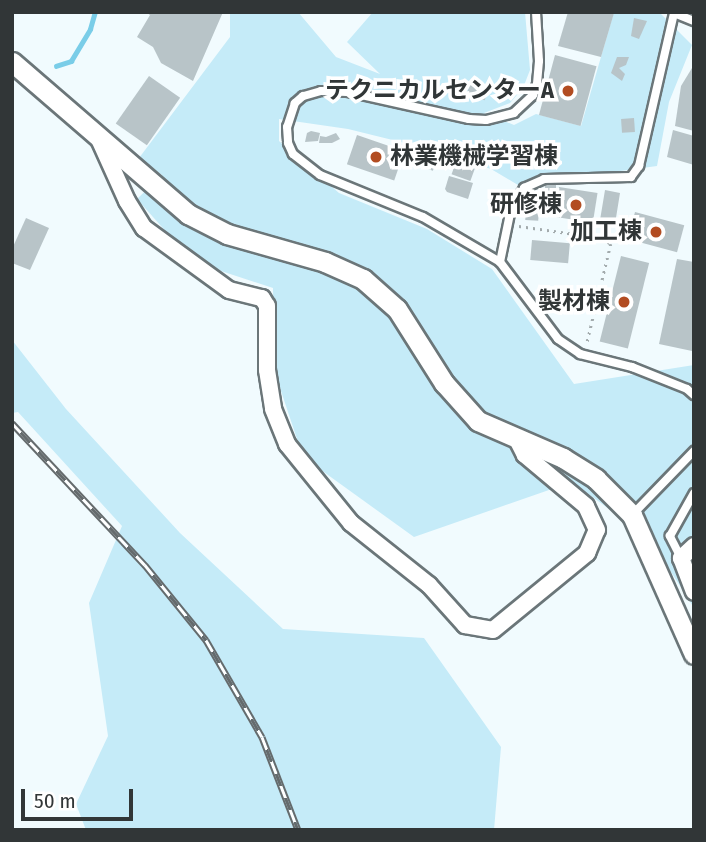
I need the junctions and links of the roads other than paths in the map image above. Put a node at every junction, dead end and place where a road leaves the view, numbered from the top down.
1 (536, 12) edge
2 (694, 21) edge
3 (12, 62) edge
4 (98, 137) junction
5 (500, 262) junction
6 (694, 395) edge
7 (518, 440) junction
8 (694, 451) edge
9 (694, 493) edge
10 (632, 515) junction
11 (694, 546) edge
12 (681, 558) junction
13 (694, 592) edge
14 (694, 654) edge

1 - 5 lane
2 - 5 lane
3 - 4 street
4 - 7 street
4 - 7 street
5 - 6 lane
7 - 10 street
8 - 10 lane
9 - 12 lane
10 - 14 street
11 - 12 street
12 - 13 street

